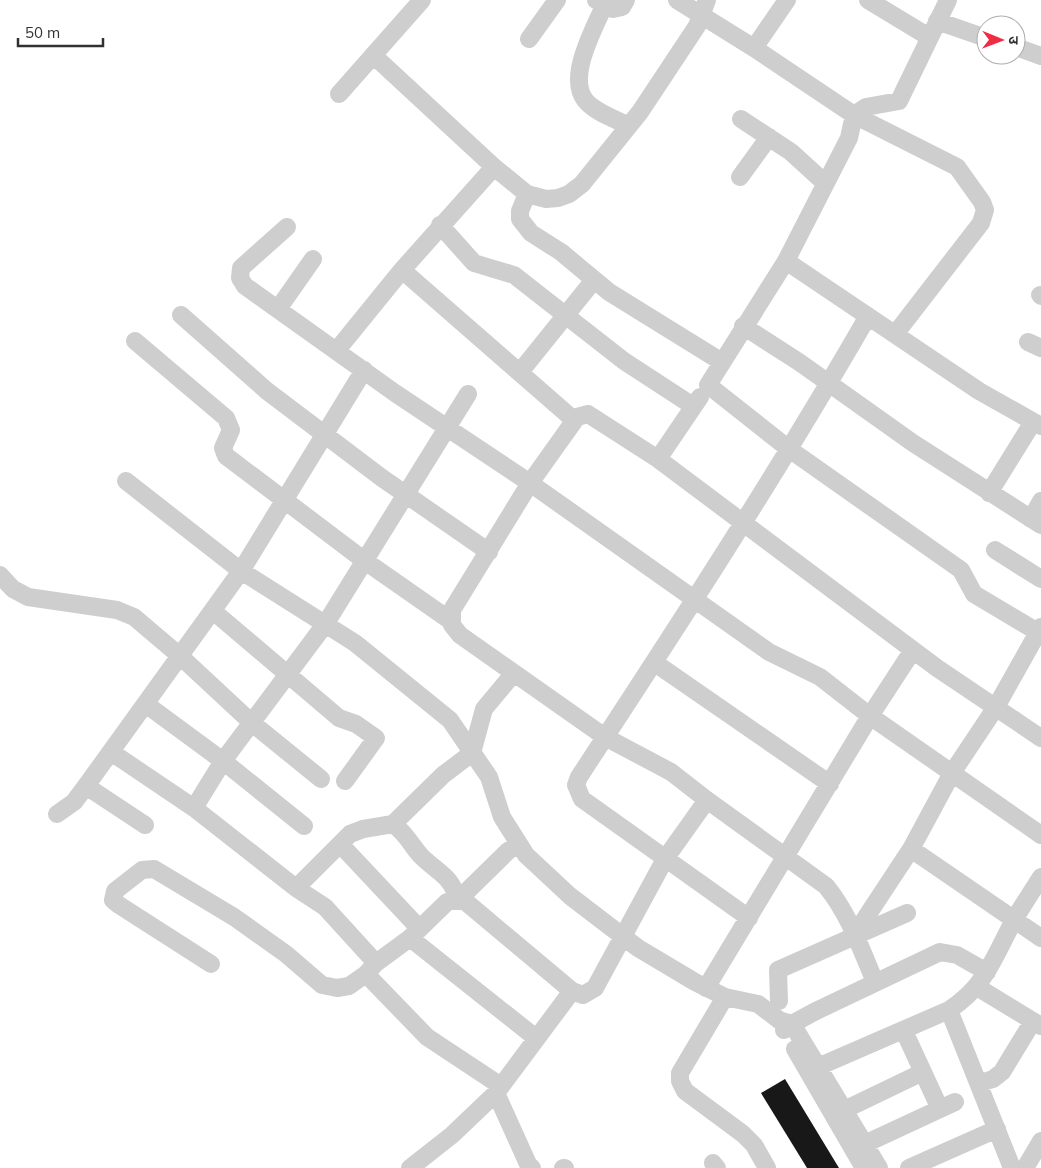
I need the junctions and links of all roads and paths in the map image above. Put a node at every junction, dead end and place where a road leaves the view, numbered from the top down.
1 (422, 0) edge
2 (558, 0) edge
3 (626, 0) edge
4 (677, 0) edge
5 (787, 0) edge
6 (868, 0) edge
7 (948, 0) edge
8 (600, 3) edge
9 (705, 8) edge
10 (937, 21) junction
11 (976, 35) edge
12 (929, 37) junction
13 (529, 40) dead end
14 (754, 48) junction
15 (1026, 51) edge
16 (373, 55) junction
17 (1041, 56) edge
18 (339, 94) dead end
19 (854, 115) junction
20 (741, 119) dead end
21 (628, 126) junction
22 (769, 137) junction
23 (494, 167) junction
24 (740, 177) dead end
25 (825, 183) junction
26 (527, 194) junction
27 (440, 225) junction
28 (287, 227) dead end
29 (313, 259) dead end
30 (786, 261) junction
31 (402, 270) junction
32 (594, 280) junction
33 (278, 309) junction
34 (181, 315) dead end
35 (565, 316) junction
36 (868, 316) junction
37 (743, 326) junction
38 (896, 333) junction
39 (135, 341) dead end
40 (337, 350) junction
41 (722, 362) junction
42 (364, 370) junction
43 (520, 372) junction
44 (829, 383) junction
45 (708, 385) junction
46 (468, 394) dead end
47 (693, 406) junction
48 (574, 420) junction
49 (1037, 424) edge
50 (447, 428) junction
51 (325, 433) junction
52 (789, 450) junction
53 (658, 459) junction
54 (126, 481) dead end
55 (530, 483) junction
56 (989, 493) junction
57 (406, 494) junction
58 (284, 499) junction
59 (1041, 501) edge
60 (1036, 522) edge
61 (743, 523) junction
62 (995, 550) dead end
63 (489, 552) junction
64 (365, 561) junction
65 (241, 571) junction
66 (0, 575) edge
67 (1041, 579) edge
68 (696, 598) junction
69 (213, 611) junction
70 (451, 621) junction
71 (326, 623) junction
72 (1040, 631) edge
73 (913, 650) junction
74 (180, 656) junction
75 (655, 662) junction
76 (514, 673) junction
77 (289, 676) junction
78 (147, 704) junction
79 (996, 707) junction
80 (870, 716) junction
81 (252, 723) junction
82 (605, 737) junction
83 (1041, 738) edge
84 (110, 752) junction
85 (472, 753) junction
86 (223, 760) junction
87 (952, 773) junction
88 (320, 779) dead end
89 (345, 781) dead end
90 (830, 784) junction
91 (86, 786) junction
92 (707, 800) junction
93 (194, 808) junction
94 (58, 814) dead end
95 (393, 824) junction
96 (145, 825) dead end
97 (304, 826) dead end
98 (1041, 836) edge
99 (340, 844) junction
100 (519, 844) junction
101 (911, 849) junction
102 (787, 858) junction
103 (665, 859) junction
104 (1041, 877) edge
105 (296, 888) junction
106 (458, 900) junction
107 (907, 913) dead end
108 (749, 918) junction
109 (1015, 919) junction
110 (414, 933) junction
111 (856, 934) junction
112 (624, 937) junction
113 (1041, 938) edge
114 (211, 964) dead end
115 (371, 968) junction
116 (987, 972) junction
117 (875, 982) junction
118 (977, 987) junction
119 (706, 988) junction
120 (572, 991) junction
121 (725, 997) junction
122 (779, 1001) dead end
123 (949, 1010) junction
124 (1037, 1024) edge
125 (785, 1025) junction
126 (904, 1031) junction
127 (536, 1038) junction
128 (810, 1060) junction
129 (923, 1072) junction
130 (980, 1083) junction
131 (499, 1090) junction
132 (844, 1110) junction
133 (998, 1129) junction
134 (1041, 1141) edge
135 (863, 1159) edge
136 (410, 1168) edge
137 (532, 1168) edge
138 (767, 1168) edge
139 (909, 1168) edge
140 (1012, 1168) edge
141 (1025, 1168) edge

1 - 16 street
2 - 13 street
3 - 8 street
4 - 9 street
5 - 14 street
6 - 12 street
7 - 10 street
8 - 21 street
9 - 14 street
9 - 21 street
10 - 11 street
10 - 12 street
12 - 19 street
14 - 19 street
15 - 17 street
16 - 18 street
16 - 23 street
19 - 25 street
19 - 38 street
20 - 22 street
21 - 26 street
22 - 24 street
22 - 25 street
23 - 26 street
23 - 27 street
25 - 30 street
26 - 32 street
27 - 31 street
27 - 35 street
28 - 33 street
29 - 33 street
30 - 36 street
30 - 37 street
31 - 40 street
31 - 43 street
32 - 35 street
32 - 41 street
33 - 40 street
34 - 51 street
35 - 43 street
35 - 47 street
36 - 38 street
36 - 44 street
37 - 41 street
37 - 44 street
38 - 49 street
39 - 58 street
40 - 42 street
41 - 45 street
42 - 50 street
42 - 51 street
43 - 48 street
44 - 52 street
44 - 56 street
45 - 47 street
45 - 52 street
46 - 50 street
47 - 53 street
48 - 53 street
48 - 55 street
49 - 56 street
50 - 55 street
50 - 57 street
51 - 57 street
51 - 58 street
52 - 61 street
52 - 72 street
53 - 61 street
54 - 65 street
55 - 63 street
55 - 68 street
56 - 60 street
57 - 63 street
57 - 64 street
58 - 64 street
58 - 65 street
59 - 60 street
61 - 68 street
61 - 73 street
62 - 67 street
63 - 70 street
64 - 70 street
64 - 71 street
65 - 69 street
65 - 71 street
66 - 74 street
68 - 75 street
68 - 80 street
69 - 74 street
69 - 77 street
70 - 76 street
71 - 77 street
71 - 85 street
72 - 79 street
73 - 79 street
73 - 80 street
74 - 78 street
74 - 81 street
75 - 82 street
75 - 90 street
76 - 82 street
76 - 85 street
77 - 81 street
77 - 89 street
78 - 84 street
78 - 86 street
79 - 83 street
79 - 87 street
80 - 87 street
80 - 90 street
81 - 86 street
81 - 88 street
82 - 92 street
82 - 103 street
84 - 91 street
84 - 93 street
85 - 95 street
85 - 100 street
86 - 93 street
86 - 97 street
87 - 98 street
87 - 101 street
90 - 102 street
91 - 94 street
91 - 96 street
92 - 102 street
92 - 103 street
93 - 105 street
95 - 99 street
95 - 106 street
99 - 105 street
99 - 110 street
100 - 106 street
100 - 112 street
101 - 109 street
101 - 111 street
102 - 108 street
102 - 111 street
103 - 108 street
103 - 112 street
104 - 109 street
105 - 115 street
106 - 110 street
106 - 120 street
107 - 111 street
108 - 119 street
109 - 113 street
109 - 116 street
110 - 115 street
110 - 127 street
111 - 117 street
111 - 122 street
112 - 119 street
112 - 120 street
114 - 115 street
115 - 131 street
116 - 117 street
116 - 118 street
117 - 125 street
118 - 123 street
118 - 124 street
119 - 121 street
120 - 127 street
121 - 125 street
121 - 138 street
123 - 126 street
123 - 130 street
124 - 130 street
125 - 128 street
126 - 128 street
126 - 129 street
127 - 131 street
128 - 132 street
128 - 135 street
129 - 132 street
129 - 135 street
130 - 133 street
131 - 136 street
131 - 137 street
132 - 135 street
133 - 139 street
133 - 140 street
134 - 141 street

